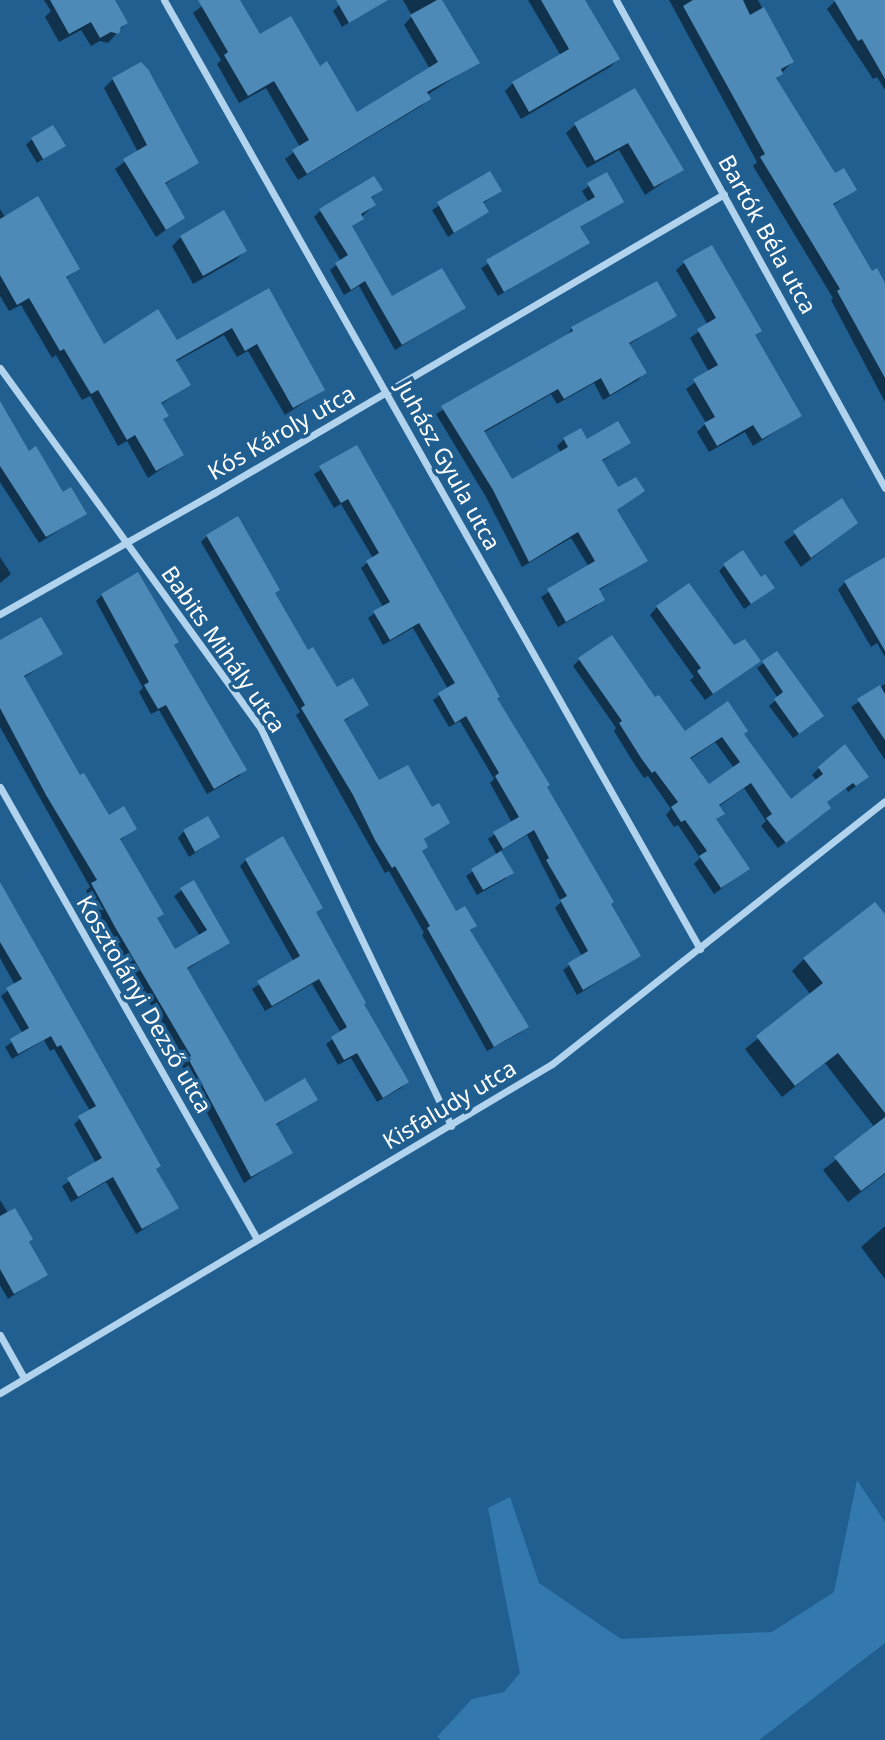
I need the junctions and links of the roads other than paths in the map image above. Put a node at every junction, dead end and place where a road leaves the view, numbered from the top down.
1 (164, 0) edge
2 (616, 0) edge
3 (724, 194) junction
4 (0, 368) edge
5 (386, 393) junction
6 (885, 488) edge
7 (127, 542) junction
8 (0, 614) edge
9 (0, 788) edge
10 (885, 801) edge
11 (700, 949) junction
12 (451, 1125) junction
13 (257, 1239) junction
14 (0, 1335) edge
15 (24, 1378) junction
16 (0, 1393) edge

1 - 5 street, Juhász Gyula utca
2 - 3 street, Bartók Béla utca
3 - 5 street, Kós Károly utca
3 - 6 street, Bartók Béla utca
4 - 7 street, Babits Mihály utca
5 - 7 street, Kós Károly utca
5 - 11 street, Juhász Gyula utca
7 - 8 street, Kós Károly utca
7 - 12 street, Babits Mihály utca
9 - 13 street, Kosztolányi Dezső utca
10 - 11 street, Kisfaludy utca
11 - 12 street, Kisfaludy utca
12 - 13 street, Kisfaludy utca
13 - 15 street, Kisfaludy utca
14 - 15 street
15 - 16 street, Kisfaludy utca

